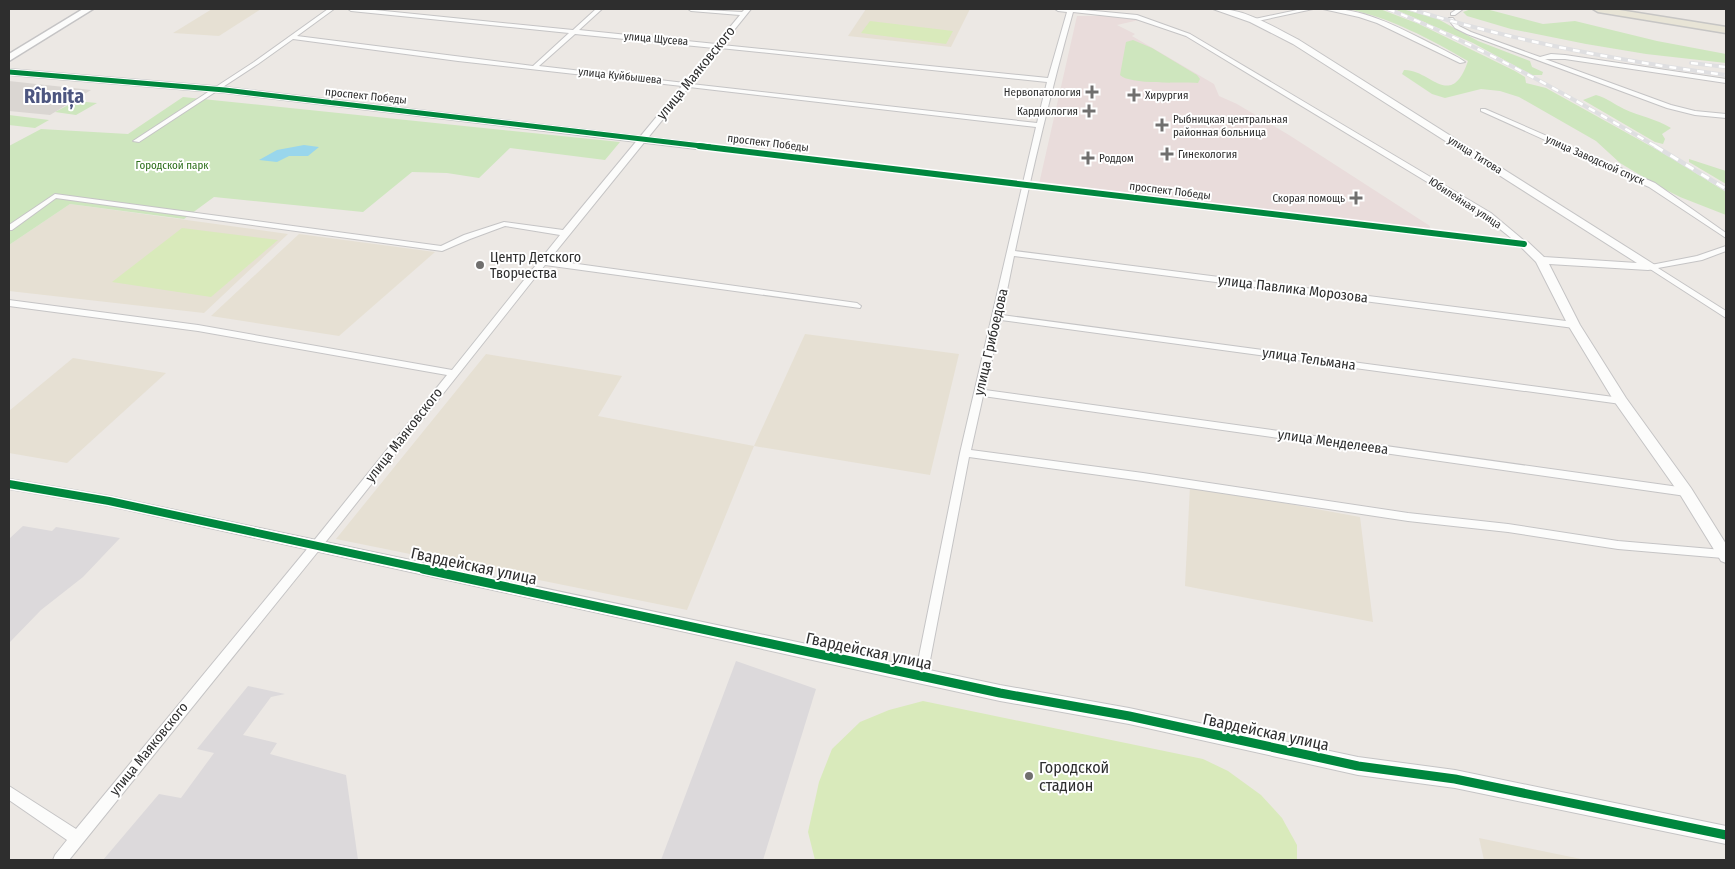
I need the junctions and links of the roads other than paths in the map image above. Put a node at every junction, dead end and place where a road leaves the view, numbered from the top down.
1 (89, 9) edge
2 (331, 9) edge
3 (351, 9) edge
4 (600, 9) edge
5 (691, 9) edge
6 (1058, 9) edge
7 (1071, 9) edge
8 (1217, 9) edge
9 (1310, 9) edge
10 (1326, 9) edge
11 (1460, 9) edge
12 (1598, 9) edge
13 (746, 11) edge
14 (1253, 20) junction
15 (1726, 30) edge
16 (575, 31) junction
17 (291, 37) junction
18 (720, 45) junction
19 (9, 58) edge
20 (1541, 59) junction
21 (1462, 62) dead end
22 (536, 67) junction
23 (9, 72) edge
24 (1051, 80) junction
25 (1726, 82) edge
26 (686, 84) junction
27 (216, 89) junction
28 (1483, 110) dead end
29 (1726, 116) edge
30 (1040, 125) junction
31 (642, 140) junction
32 (137, 141) dead end
33 (1025, 185) junction
34 (9, 228) edge
35 (565, 232) junction
36 (1726, 236) edge
37 (1524, 244) junction
38 (1726, 248) edge
39 (1011, 253) junction
40 (1541, 260) junction
41 (544, 262) junction
42 (1651, 267) junction
43 (9, 303) edge
44 (857, 306) dead end
45 (1726, 315) edge
46 (997, 317) junction
47 (1574, 325) junction
48 (453, 372) junction
49 (979, 392) junction
50 (1621, 400) junction
51 (964, 453) junction
52 (9, 484) edge
53 (1686, 492) junction
54 (316, 546) junction
55 (1725, 555) edge
56 (921, 676) junction
57 (9, 792) edge
58 (1726, 835) edge
59 (77, 838) junction
60 (60, 860) edge

1 - 19 main road
2 - 17 street
3 - 16 street, улица Щусева
4 - 16 street
5 - 13 street
6 - 7 street, Юбилейная улица
7 - 24 street, улица Грибоедова
7 - 37 street, Юбилейная улица
8 - 14 street, улица Титова
9 - 14 street
10 - 21 street
11 - 20 street
12 - 15 main road
13 - 18 street, улица Маяковского
14 - 42 street, улица Титова
16 - 18 street, улица Щусева
16 - 22 street
17 - 22 street, улица Куйбышева
17 - 27 street
18 - 24 street, улица Щусева
18 - 26 street, улица Маяковского
20 - 25 street
20 - 29 street
22 - 26 street, улица Куйбышева
23 - 27 street, проспект Победы
24 - 30 street, улица Грибоедова
26 - 30 street, улица Куйбышева
26 - 31 street, улица Маяковского
27 - 31 street, проспект Победы
27 - 32 street
28 - 36 street, улица Заводской спуск
30 - 33 street, улица Грибоедова
31 - 33 street, проспект Победы
31 - 35 street, улица Маяковского
33 - 37 street, проспект Победы
33 - 39 street, улица Грибоедова
34 - 35 street
35 - 41 street, улица Маяковского
37 - 40 street, Юбилейная улица
38 - 42 street
39 - 46 street, улица Грибоедова
39 - 47 street, улица Павлика Морозова
40 - 42 street
40 - 47 street, Юбилейная улица
41 - 44 street
41 - 48 street, улица Маяковского
42 - 45 street, улица Титова
43 - 48 street
46 - 49 street, улица Грибоедова
46 - 50 street, улица Тельмана
47 - 50 street, Юбилейная улица
48 - 54 street, улица Маяковского
49 - 51 street, улица Грибоедова
49 - 53 street, улица Менделеева
50 - 53 street, Юбилейная улица
51 - 55 street
51 - 56 street, улица Грибоедова
52 - 54 street, Гвардейская улица
53 - 55 street, Юбилейная улица
54 - 56 street, Гвардейская улица
54 - 59 street, улица Маяковского
56 - 58 street, Гвардейская улица
57 - 59 street
59 - 60 street, улица Маяковского

